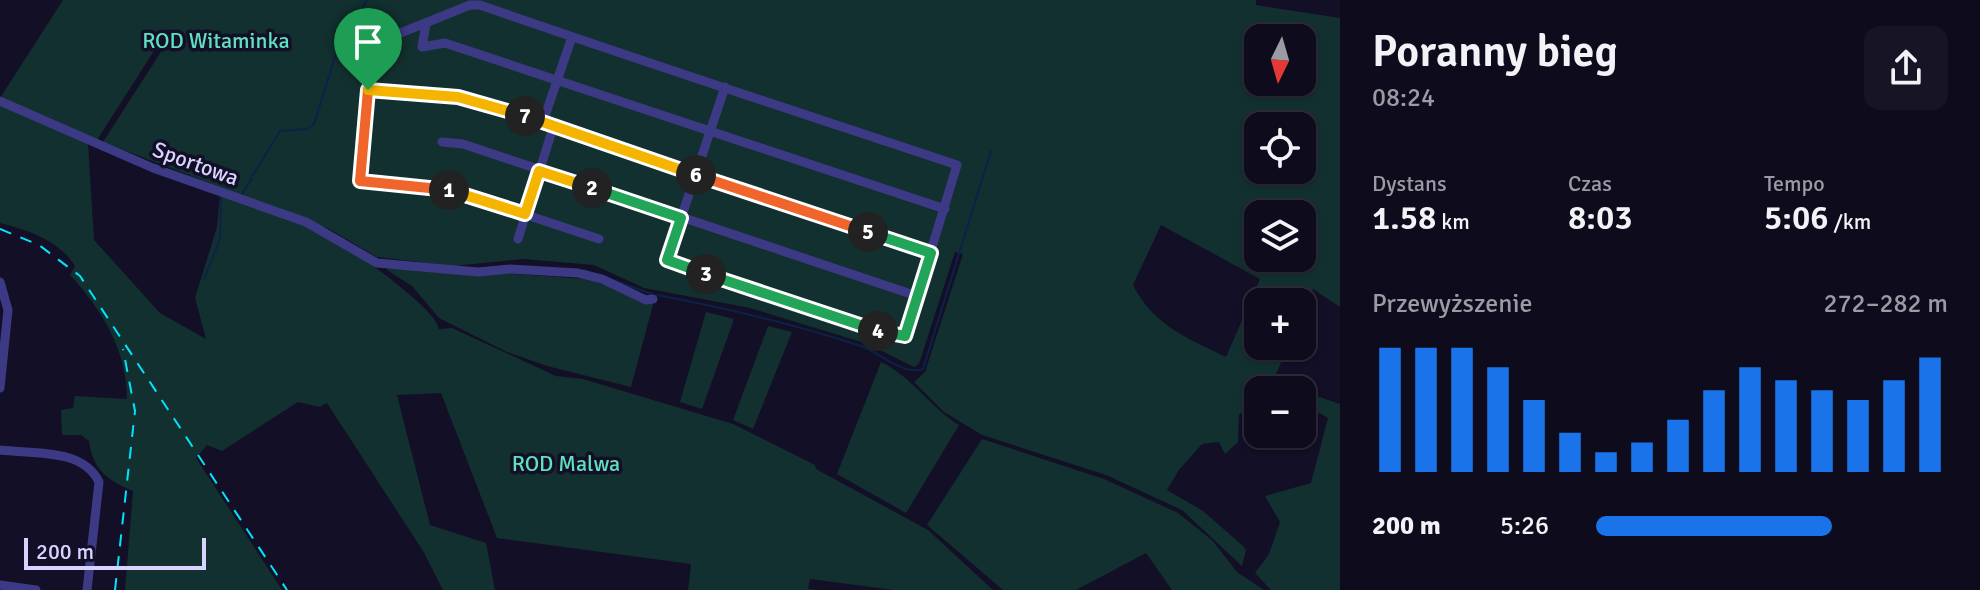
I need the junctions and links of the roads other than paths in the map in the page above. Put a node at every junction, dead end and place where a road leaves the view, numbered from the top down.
1 (426, 24) junction
2 (572, 37) junction
3 (557, 79) junction
4 (725, 87) junction
5 (368, 90) junction
6 (0, 101) edge
7 (549, 126) junction
8 (710, 130) junction
9 (442, 142) dead end
10 (539, 171) junction
11 (696, 175) junction
12 (945, 209) junction
13 (525, 214) junction
14 (681, 218) junction
15 (518, 239) dead end
16 (599, 239) dead end
17 (931, 253) junction
18 (0, 282) edge
19 (917, 296) junction
20 (653, 299) dead end
21 (0, 388) edge
22 (0, 450) edge
23 (0, 585) edge
24 (36, 590) edge
25 (87, 590) edge

1 - 2 street
1 - 3 street
1 - 5 street
2 - 3 street
2 - 4 street
3 - 7 street
3 - 8 street
4 - 8 street
4 - 12 street
5 - 7 street
5 - 13 street
6 - 20 street, Sportowa
7 - 10 street
7 - 11 street
8 - 11 street
8 - 12 street
9 - 10 street
10 - 13 street
10 - 14 street
11 - 14 street
11 - 17 street
12 - 17 street
13 - 15 street
13 - 16 street
14 - 19 street
14 - 19 street
17 - 19 street
18 - 21 street
22 - 25 street
23 - 24 street

